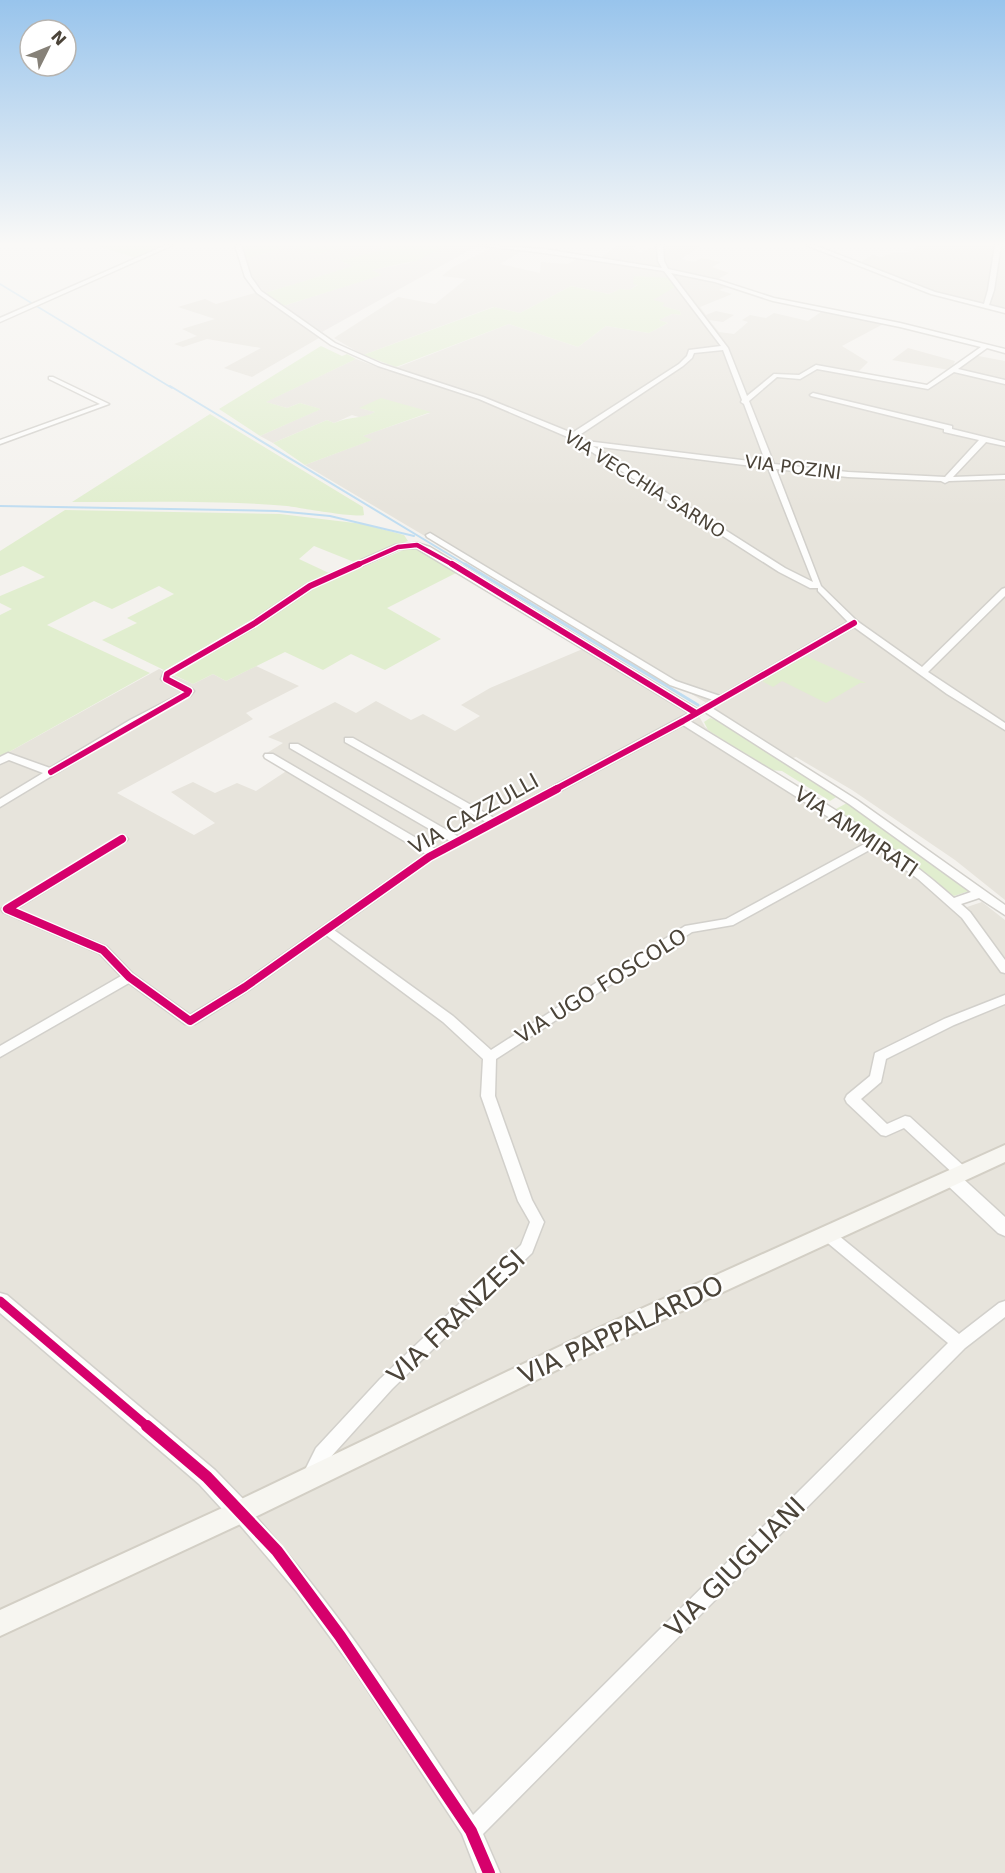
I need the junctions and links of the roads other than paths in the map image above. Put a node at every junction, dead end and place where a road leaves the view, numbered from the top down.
1 (316, 332) edge
2 (712, 332) edge
3 (930, 332) edge
4 (986, 346) junction
5 (724, 348) junction
6 (1005, 351) edge
7 (955, 370) junction
8 (51, 378) dead end
9 (1005, 382) edge
10 (813, 395) dead end
11 (744, 402) junction
12 (573, 436) junction
13 (984, 439) junction
14 (0, 442) edge
15 (582, 442) junction
16 (1005, 444) edge
17 (769, 466) junction
18 (1005, 477) edge
19 (945, 481) junction
20 (430, 535) dead end
21 (817, 587) junction
22 (1005, 591) edge
23 (854, 623) junction
24 (923, 671) junction
25 (721, 699) junction
26 (700, 711) junction
27 (683, 721) junction
28 (1005, 727) edge
29 (349, 740) dead end
30 (294, 746) dead end
31 (269, 756) dead end
32 (0, 761) edge
33 (51, 772) junction
34 (844, 797) junction
35 (0, 804) edge
36 (824, 809) junction
37 (493, 822) junction
38 (122, 838) dead end
39 (458, 841) junction
40 (876, 842) junction
41 (435, 854) junction
42 (982, 893) junction
43 (954, 902) junction
44 (1005, 911) edge
45 (327, 930) junction
46 (1005, 969) edge
47 (129, 977) junction
48 (1005, 999) edge
49 (0, 1052) edge
50 (490, 1057) junction
51 (1005, 1153) edge
52 (957, 1176) junction
53 (1005, 1228) edge
54 (828, 1235) junction
55 (0, 1301) edge
56 (1005, 1308) edge
57 (959, 1343) junction
58 (309, 1479) junction
59 (240, 1512) junction
60 (0, 1623) edge
61 (471, 1831) junction
62 (486, 1872) edge

1 - 12 street, VIA VECCHIA SARNO
2 - 5 street
3 - 4 street
4 - 6 street
4 - 7 street
5 - 11 street
5 - 12 street
7 - 9 street
7 - 11 street
8 - 14 street
10 - 13 street
11 - 17 street
12 - 15 street, VIA VECCHIA SARNO
13 - 16 street
13 - 19 street
15 - 17 street, VIA POZINI
15 - 21 street, VIA VECCHIA SARNO
17 - 19 street, VIA POZINI
17 - 21 street
18 - 19 street, VIA POZINI
20 - 25 street
21 - 23 street
22 - 24 street
23 - 24 street
23 - 25 street, VIA CAZZULLI
24 - 28 street
25 - 26 street, VIA CAZZULLI
26 - 27 street, VIA CAZZULLI
26 - 33 street, VIA AMMIRATI
26 - 34 street, VIA AMMIRATI
27 - 36 street, VIA AMMIRATI
27 - 37 street, VIA CAZZULLI
29 - 37 street
30 - 39 street
31 - 41 street
32 - 33 street
33 - 35 street
34 - 36 street
34 - 42 street, VIA AMMIRATI
36 - 40 street, VIA AMMIRATI
37 - 39 street, VIA CAZZULLI
38 - 47 street
39 - 41 street, VIA CAZZULLI
40 - 43 street, VIA AMMIRATI
40 - 50 street, VIA UGO FOSCOLO
41 - 45 street, VIA CAZZULLI
42 - 43 street
42 - 44 street, VIA AMMIRATI
43 - 46 street, VIA AMMIRATI
45 - 47 street, VIA CAZZULLI
45 - 50 street
47 - 49 street
48 - 52 street
50 - 58 street, VIA FRANZESI
51 - 52 main road, VIA PAPPALARDO
52 - 53 street
52 - 54 main road, VIA PAPPALARDO
54 - 57 street
54 - 58 main road, VIA PAPPALARDO
55 - 59 street
56 - 57 street, VIA GIUGLIANI
57 - 61 street, VIA GIUGLIANI
58 - 59 main road, VIA PAPPALARDO
59 - 60 main road, VIA PAPPALARDO
59 - 61 street
61 - 62 street

